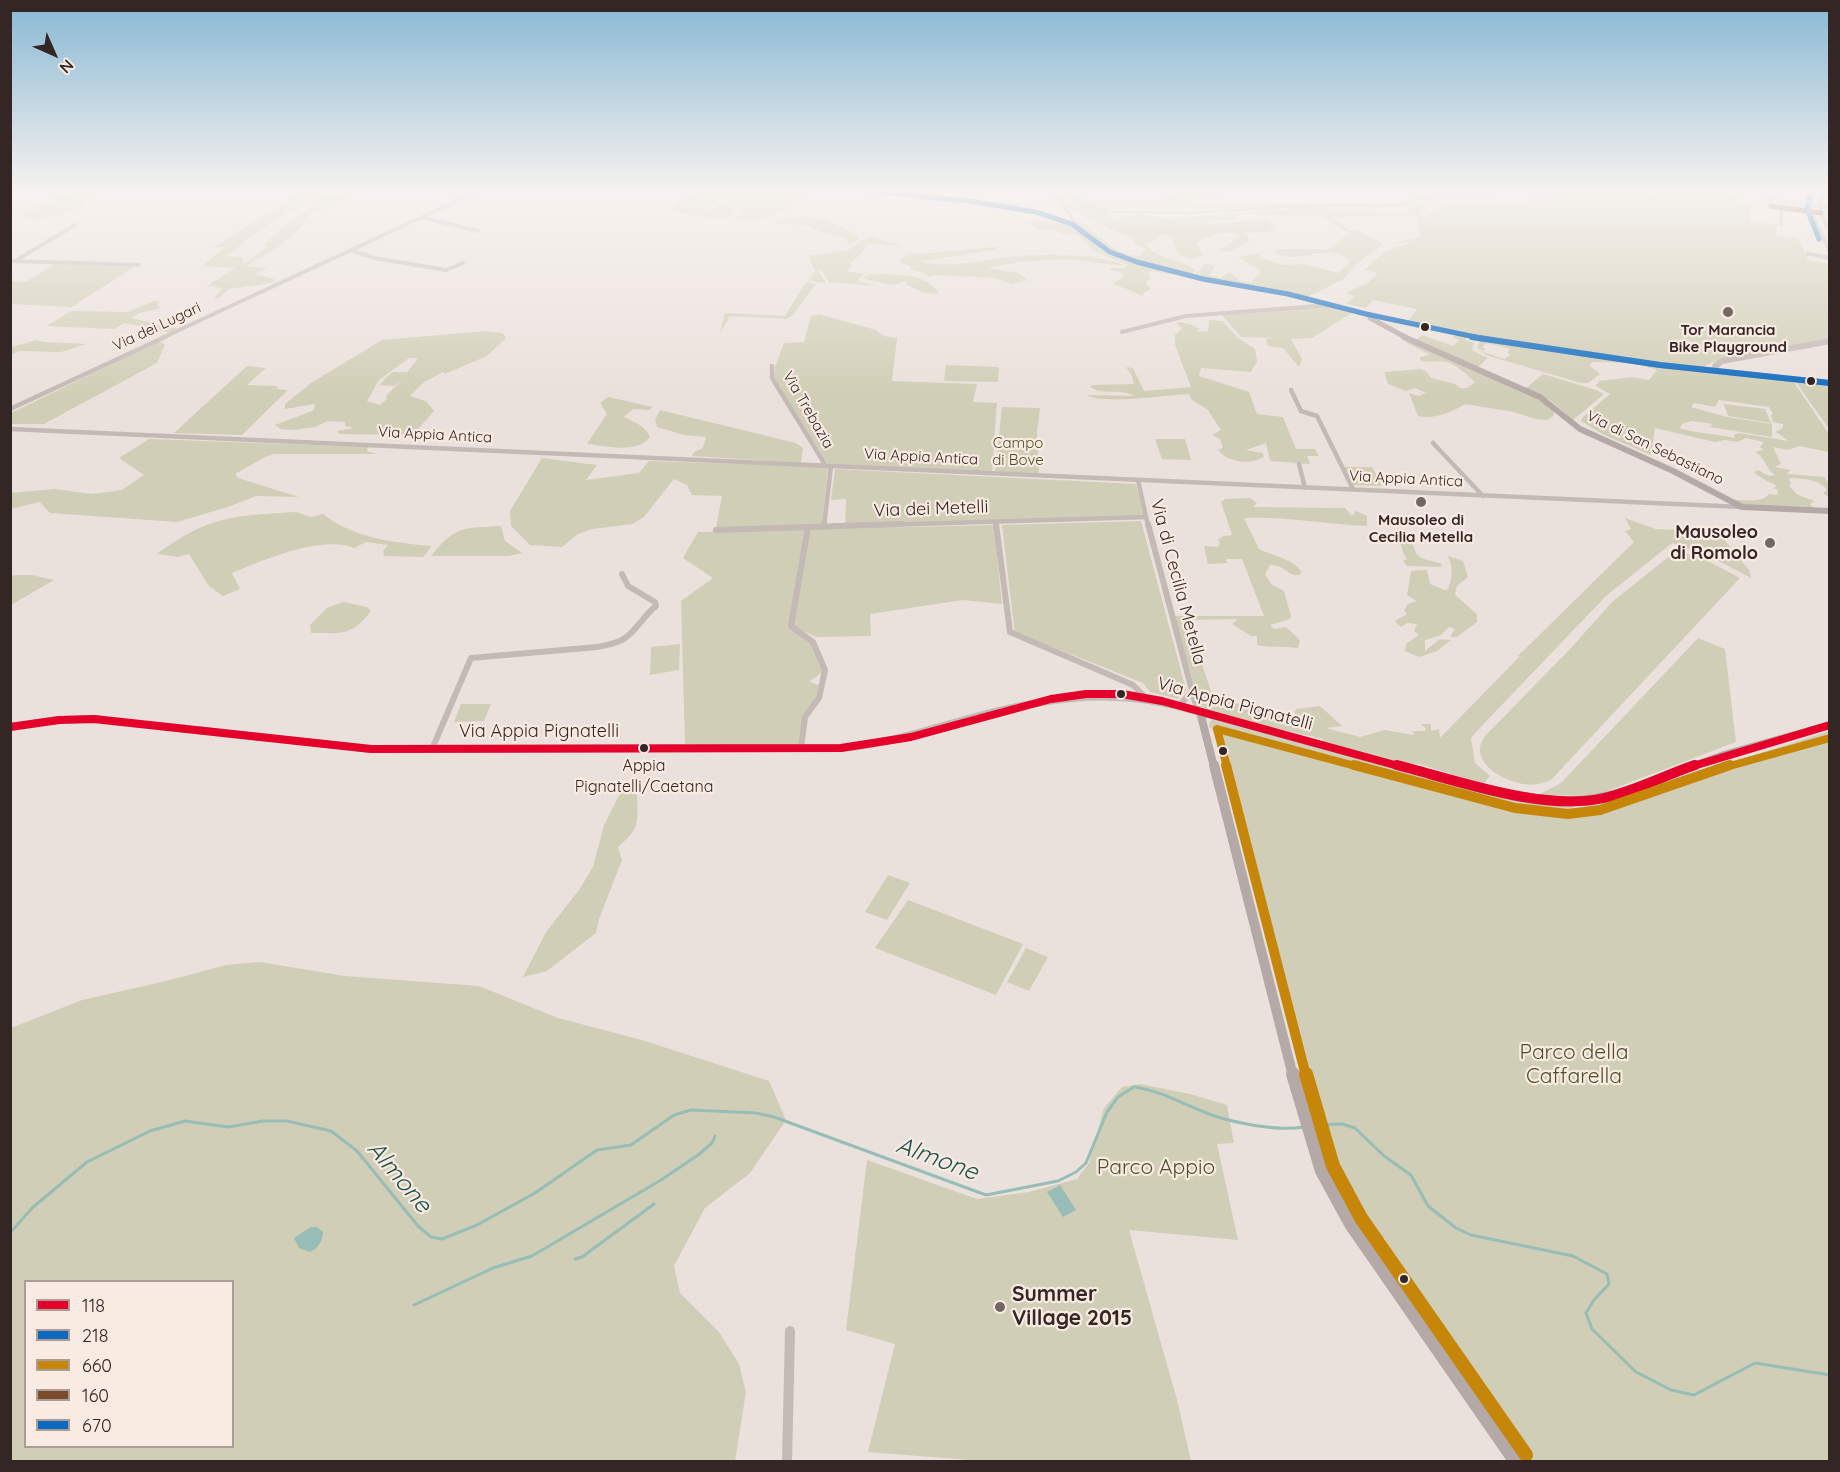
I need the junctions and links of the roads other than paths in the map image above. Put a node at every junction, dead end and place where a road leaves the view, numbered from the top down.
1 (330, 260) edge
2 (386, 260) edge
3 (1128, 260) edge
4 (12, 262) edge
5 (463, 263) dead end
6 (138, 266) dead end
7 (1330, 305) junction
8 (1366, 314) junction
9 (1122, 332) dead end
10 (1830, 341) edge
11 (772, 366) dead end
12 (1717, 371) junction
13 (1830, 383) edge
14 (1291, 390) dead end
15 (10, 410) edge
16 (10, 429) edge
17 (1433, 443) dead end
18 (1299, 465) dead end
19 (829, 466) junction
20 (1138, 480) junction
21 (1305, 488) junction
22 (1353, 489) junction
23 (1483, 496) junction
24 (1742, 507) junction
25 (1830, 511) edge
26 (1146, 517) junction
27 (996, 522) junction
28 (807, 527) junction
29 (824, 527) junction
30 (716, 530) dead end
31 (622, 574) dead end
32 (1192, 691) junction
33 (1144, 696) junction
34 (1180, 705) junction
35 (1200, 712) junction
36 (1830, 725) edge
37 (10, 727) edge
38 (432, 749) junction
39 (801, 749) junction
40 (790, 1331) dead end
41 (787, 1461) edge
42 (1516, 1461) edge

1 - 15 street, Via dei Lugari
2 - 5 street
3 - 7 main road
4 - 6 street
7 - 8 main road
7 - 9 street
8 - 12 main road
8 - 24 main road, Via di San Sebastiano
10 - 12 street
11 - 19 street, Via Trebazia
12 - 13 main road
14 - 22 street
16 - 19 street, Via Appia Antica
17 - 23 street
18 - 21 street
19 - 20 street, Via Appia Antica
19 - 29 street
20 - 21 street, Via Appia Antica
20 - 26 street, Via di Cecilia Metella
21 - 22 street, Via Appia Antica
22 - 23 street, Via Appia Antica
23 - 24 street, Via Appia Antica
24 - 25 main road, Via Appia Antica
26 - 27 street, Via dei Metelli
26 - 32 street, Via di Cecilia Metella
27 - 29 street, Via dei Metelli
27 - 33 street
28 - 29 street, Via dei Metelli
28 - 30 street, Via dei Metelli
28 - 39 street
31 - 38 street
32 - 34 street, Via di Cecilia Metella
32 - 35 street, Via di Cecilia Metella
33 - 34 street, Via Appia Pignatelli
33 - 39 street, Via Appia Pignatelli
34 - 35 street, Via Appia Pignatelli
35 - 36 main road, Via Appia Pignatelli
35 - 42 main road
37 - 38 street, Via Appia Pignatelli
38 - 39 street, Via Appia Pignatelli
40 - 41 street

